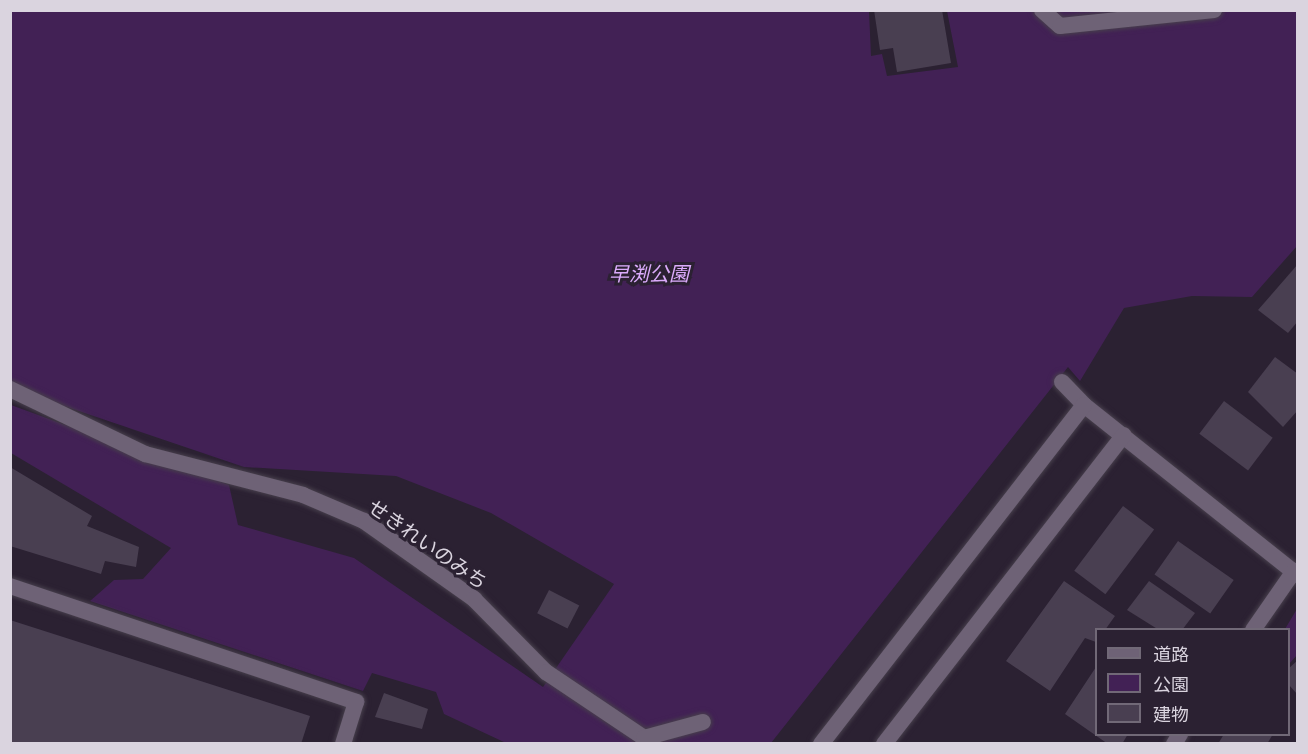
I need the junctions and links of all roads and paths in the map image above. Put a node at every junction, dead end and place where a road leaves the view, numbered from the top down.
1 (1042, 10) edge
2 (1214, 10) edge
3 (1062, 382) dead end
4 (10, 389) edge
5 (1084, 405) junction
6 (1124, 435) junction
7 (1296, 573) edge
8 (10, 586) edge
9 (1255, 628) edge
10 (703, 722) dead end
11 (648, 741) edge
12 (343, 744) edge
13 (821, 744) edge
14 (884, 744) edge

1 - 2 street
3 - 5 street
4 - 11 street, せきれいのみち
5 - 6 street
5 - 13 street
6 - 7 street
6 - 14 street
7 - 9 street
8 - 12 street
10 - 11 street

